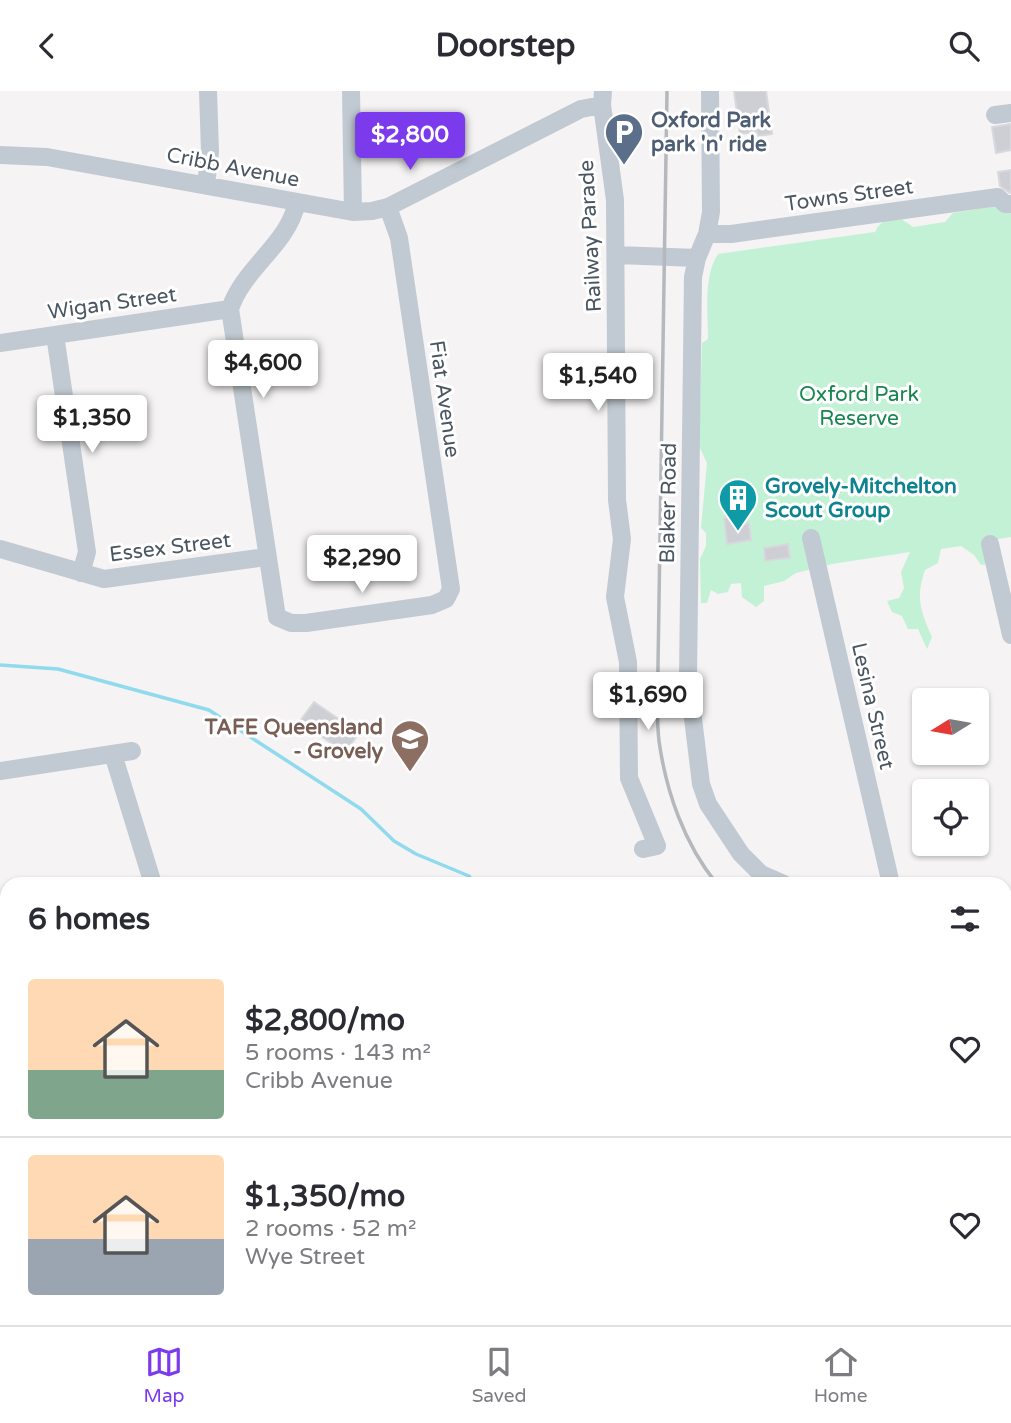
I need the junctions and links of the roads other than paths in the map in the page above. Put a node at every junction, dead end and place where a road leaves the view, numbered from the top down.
1 (208, 91) edge
2 (351, 91) edge
3 (710, 91) edge
4 (603, 98) edge
5 (0, 155) edge
6 (206, 184) junction
7 (1004, 200) edge
8 (297, 202) junction
9 (388, 207) junction
10 (353, 212) junction
11 (706, 234) junction
12 (617, 255) junction
13 (697, 258) junction
14 (230, 309) junction
15 (55, 335) junction
16 (0, 343) edge
17 (811, 538) dead end
18 (990, 544) dead end
19 (0, 549) edge
20 (266, 557) junction
21 (82, 573) junction
22 (1011, 635) edge
23 (132, 751) dead end
24 (113, 754) junction
25 (0, 771) edge
26 (643, 849) dead end
27 (151, 877) edge
28 (768, 877) edge
29 (889, 877) edge

1 - 6 street
2 - 10 street
3 - 11 street, Blaker Road
4 - 9 street, Cribb Avenue
4 - 12 street, Railway Parade
5 - 6 street, Cribb Avenue
6 - 8 street, Cribb Avenue
7 - 11 street, Towns Street
8 - 10 street, Cribb Avenue
8 - 14 street
9 - 10 street, Cribb Avenue
9 - 20 street, Fiat Avenue
11 - 13 street, Blaker Road
12 - 13 street
12 - 26 street, Railway Parade
13 - 28 street, Blaker Road
14 - 15 street, Wigan Street
14 - 20 street
15 - 16 street, Wigan Street
15 - 21 street
17 - 29 street, Lesina Street
18 - 22 street
19 - 21 street, Essex Street
20 - 21 street, Essex Street
23 - 24 street
24 - 25 street
24 - 27 street

